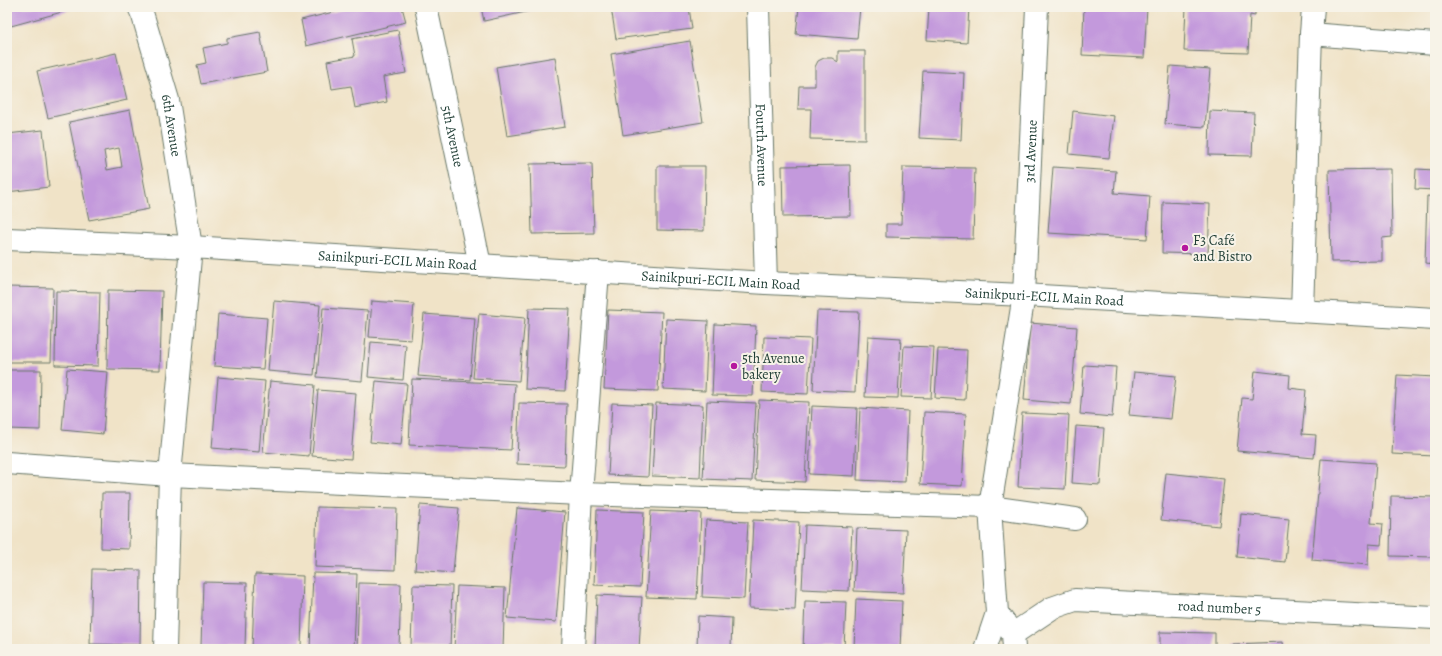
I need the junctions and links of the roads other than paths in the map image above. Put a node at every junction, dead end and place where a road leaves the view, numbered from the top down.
1 (139, 7) edge
2 (426, 7) edge
3 (758, 7) edge
4 (1037, 7) edge
5 (1313, 7) edge
6 (1311, 34) junction
7 (1435, 44) edge
8 (7, 239) edge
9 (191, 247) junction
10 (480, 265) junction
11 (598, 272) junction
12 (766, 283) junction
13 (1024, 296) junction
14 (1302, 312) junction
15 (1435, 319) edge
16 (7, 463) edge
17 (170, 475) junction
18 (581, 494) junction
19 (990, 507) junction
20 (1075, 519) dead end
21 (997, 613) junction
22 (1435, 618) edge
23 (1013, 642) edge
24 (165, 649) edge
25 (573, 649) edge
26 (985, 649) edge

1 - 9 street, 6th Avenue
2 - 10 street, 5th Avenue
3 - 12 street, Fourth Avenue
4 - 13 street, 3rd Avenue
5 - 6 street
6 - 7 street
6 - 14 street
8 - 9 street, Sainikpuri-ECIL Main Road
9 - 10 street, Sainikpuri-ECIL Main Road
9 - 17 street, 6th Avenue
10 - 11 street, Sainikpuri-ECIL Main Road
11 - 12 street, Sainikpuri-ECIL Main Road
11 - 18 street
12 - 13 street, Sainikpuri-ECIL Main Road
13 - 14 street, Sainikpuri-ECIL Main Road
13 - 19 street, 3rd Avenue
14 - 15 street, Sainikpuri-ECIL Main Road
16 - 17 street
17 - 18 street
17 - 24 street, 6th Avenue
18 - 19 street
18 - 25 street
19 - 20 street
19 - 21 street, 3rd Avenue
21 - 23 street
21 - 26 street
22 - 23 street, road number 5

